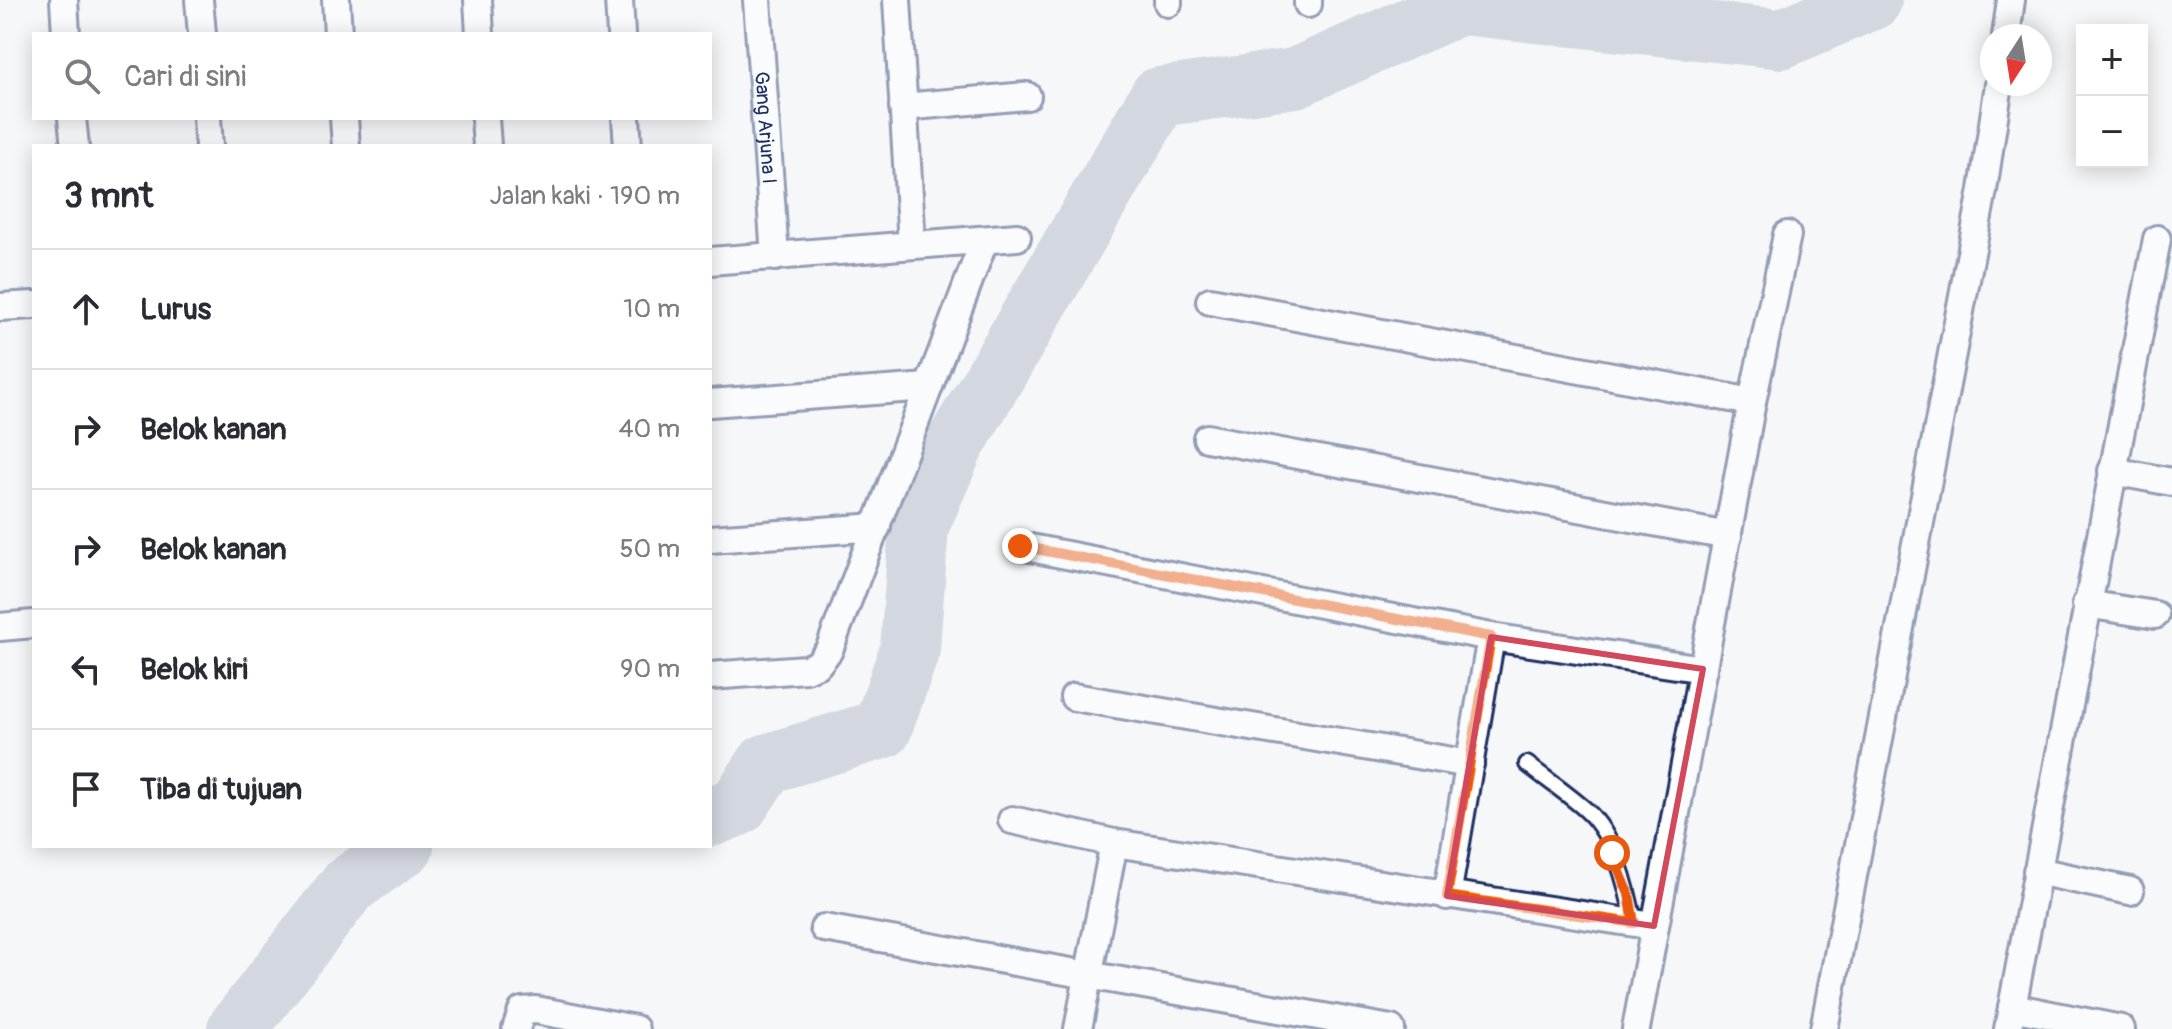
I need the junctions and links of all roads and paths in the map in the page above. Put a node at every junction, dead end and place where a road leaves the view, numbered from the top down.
1 (64, 0) edge
2 (199, 0) edge
3 (336, 0) edge
4 (478, 0) edge
5 (619, 0) edge
6 (757, 0) edge
7 (897, 0) edge
8 (66, 32) edge
9 (202, 32) edge
10 (338, 32) edge
11 (480, 32) edge
12 (621, 32) edge
13 (1027, 96) dead end
14 (1997, 96) edge
15 (903, 107) junction
16 (72, 120) edge
17 (207, 120) edge
18 (344, 120) edge
19 (485, 120) edge
20 (626, 120) edge
21 (75, 144) edge
22 (209, 144) edge
23 (346, 144) edge
24 (487, 144) edge
25 (628, 144) edge
26 (1787, 235) dead end
27 (1017, 237) dead end
28 (2157, 239) dead end
29 (984, 241) junction
30 (912, 245) junction
31 (775, 257) junction
32 (712, 261) edge
33 (1210, 301) dead end
34 (32, 305) edge
35 (0, 307) edge
36 (928, 387) junction
37 (1752, 402) junction
38 (712, 403) edge
39 (1207, 438) dead end
40 (2112, 471) junction
41 (2172, 482) edge
42 (877, 527) junction
43 (1728, 536) junction
44 (712, 539) edge
45 (1020, 546) dead end
46 (2086, 604) junction
47 (2155, 615) dead end
48 (32, 624) edge
49 (0, 627) edge
50 (1491, 637) junction
51 (1703, 669) junction
52 (712, 676) edge
53 (1074, 697) dead end
54 (1470, 764) junction
55 (1527, 764) dead end
56 (1012, 820) dead end
57 (1114, 843) junction
58 (2037, 871) junction
59 (2130, 891) dead end
60 (1447, 896) junction
61 (1644, 925) junction
62 (824, 928) dead end
63 (1089, 977) junction
64 (2010, 1018) edge
65 (516, 1029) edge
66 (635, 1029) edge
67 (1078, 1029) edge
68 (1391, 1029) edge
69 (1636, 1029) edge
70 (1824, 1029) edge
71 (2121, 1029) edge

1 - 8 street
2 - 9 street
3 - 10 street
4 - 11 street
5 - 12 street
6 - 31 street, Gang Arjuna I
7 - 15 street
13 - 15 street
14 - 70 street
15 - 30 street
16 - 21 street
17 - 22 street
18 - 23 street
19 - 24 street
20 - 25 street
26 - 37 street
27 - 29 street
28 - 40 street
29 - 30 street
29 - 36 street
30 - 31 street
31 - 32 street
33 - 37 street
34 - 35 street
36 - 38 street
36 - 42 street
37 - 43 street
39 - 43 street
40 - 41 street
40 - 46 street
42 - 44 street
42 - 52 street
43 - 51 street
45 - 50 street
46 - 47 street
46 - 58 street
48 - 49 street
50 - 51 street
50 - 54 street
51 - 61 street
53 - 54 street
54 - 60 street
55 - 61 lane
56 - 57 street
57 - 60 street
57 - 63 street
58 - 59 street
58 - 64 street
60 - 61 street
61 - 69 street
62 - 63 street
63 - 67 street
63 - 68 street
64 - 71 street
65 - 66 street

